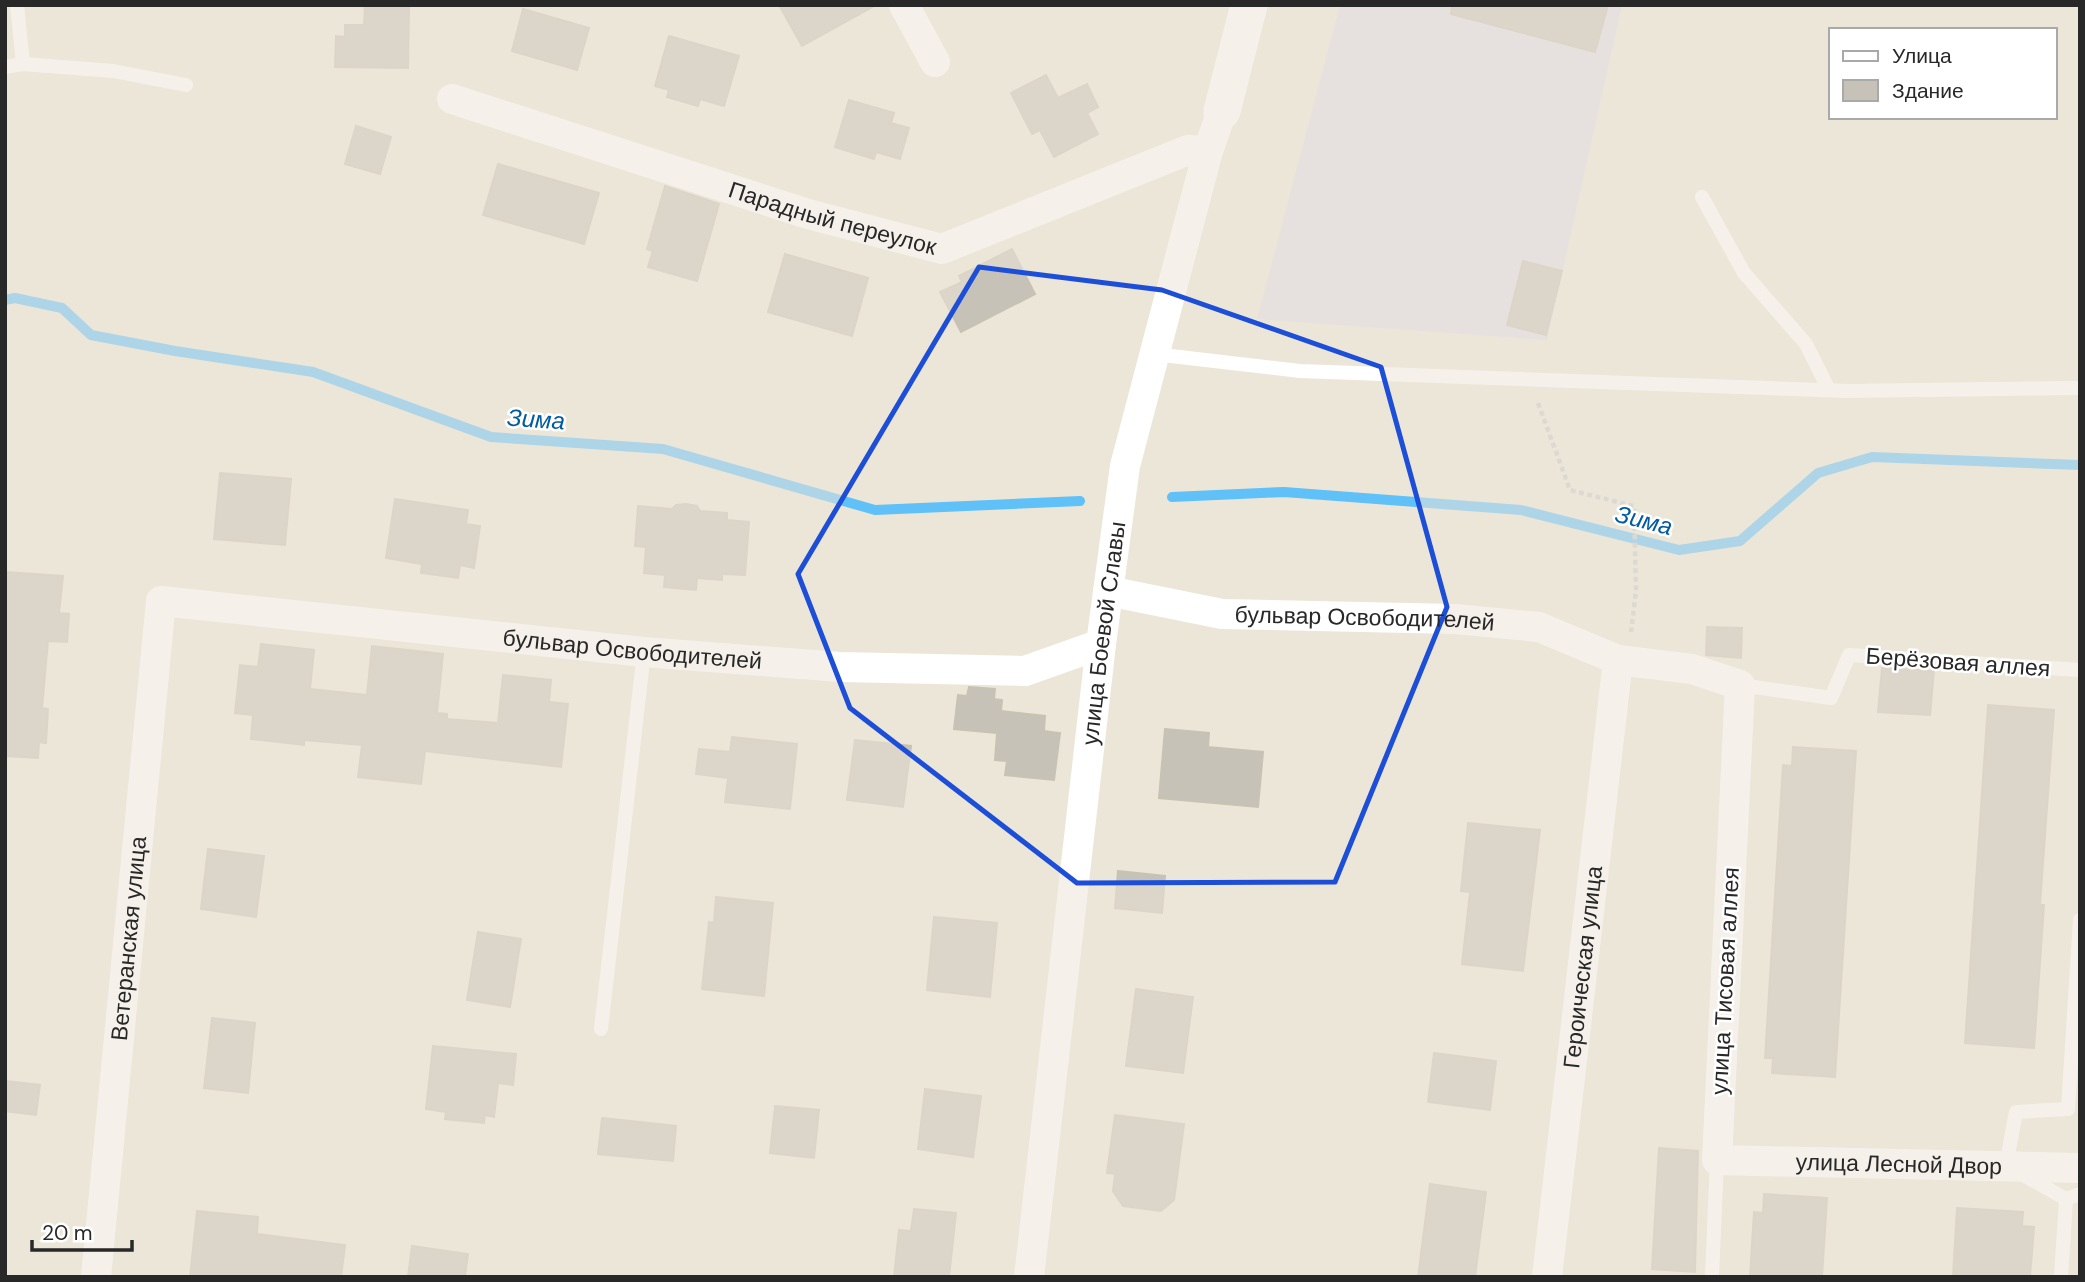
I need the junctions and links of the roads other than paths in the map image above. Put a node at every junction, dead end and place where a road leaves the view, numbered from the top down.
1 (17, 5) edge
2 (904, 5) edge
3 (1249, 5) edge
4 (935, 62) dead end
5 (23, 64) junction
6 (5, 67) edge
7 (186, 85) dead end
8 (452, 99) dead end
9 (1222, 111) joint
10 (1208, 151) junction
11 (1702, 197) dead end
12 (1154, 354) junction
13 (2080, 388) edge
14 (1829, 390) junction
15 (1108, 591) junction
16 (161, 601) joint
17 (1101, 644) junction
18 (643, 652) junction
19 (1623, 660) junction
20 (2080, 670) edge
21 (1740, 685) junction
22 (2080, 920) edge
23 (601, 1029) dead end
24 (2074, 1109) edge
25 (1717, 1160) junction
26 (2006, 1165) junction
27 (2080, 1168) edge
28 (2073, 1196) edge
29 (96, 1277) edge
30 (1029, 1277) edge
31 (1547, 1277) edge
32 (1712, 1277) edge
33 (2061, 1277) edge

1 - 5 lane
2 - 4 street
3 - 9 street, улица Боевой Славы
5 - 6 lane
5 - 7 lane
8 - 10 street, Парадный переулок
9 - 10 street, улица Боевой Славы
10 - 12 street, улица Боевой Славы
11 - 14 lane
12 - 14 lane
12 - 15 street, улица Боевой Славы
13 - 14 lane
15 - 17 street, улица Боевой Славы
15 - 19 street, бульвар Освободителей
16 - 18 street, бульвар Освободителей
16 - 29 street, Ветеранская улица
17 - 18 street, бульвар Освободителей
17 - 30 street, улица Боевой Славы
18 - 23 lane
19 - 21 street, бульвар Освободителей
19 - 31 street, Героическая улица
20 - 21 lane, Берёзовая аллея
21 - 25 street, улица Тисовая аллея
22 - 24 lane
24 - 26 lane
25 - 26 street, улица Лесной Двор
25 - 32 lane, улица Тисовая аллея
26 - 27 street, улица Лесной Двор
26 - 28 lane
28 - 33 lane

